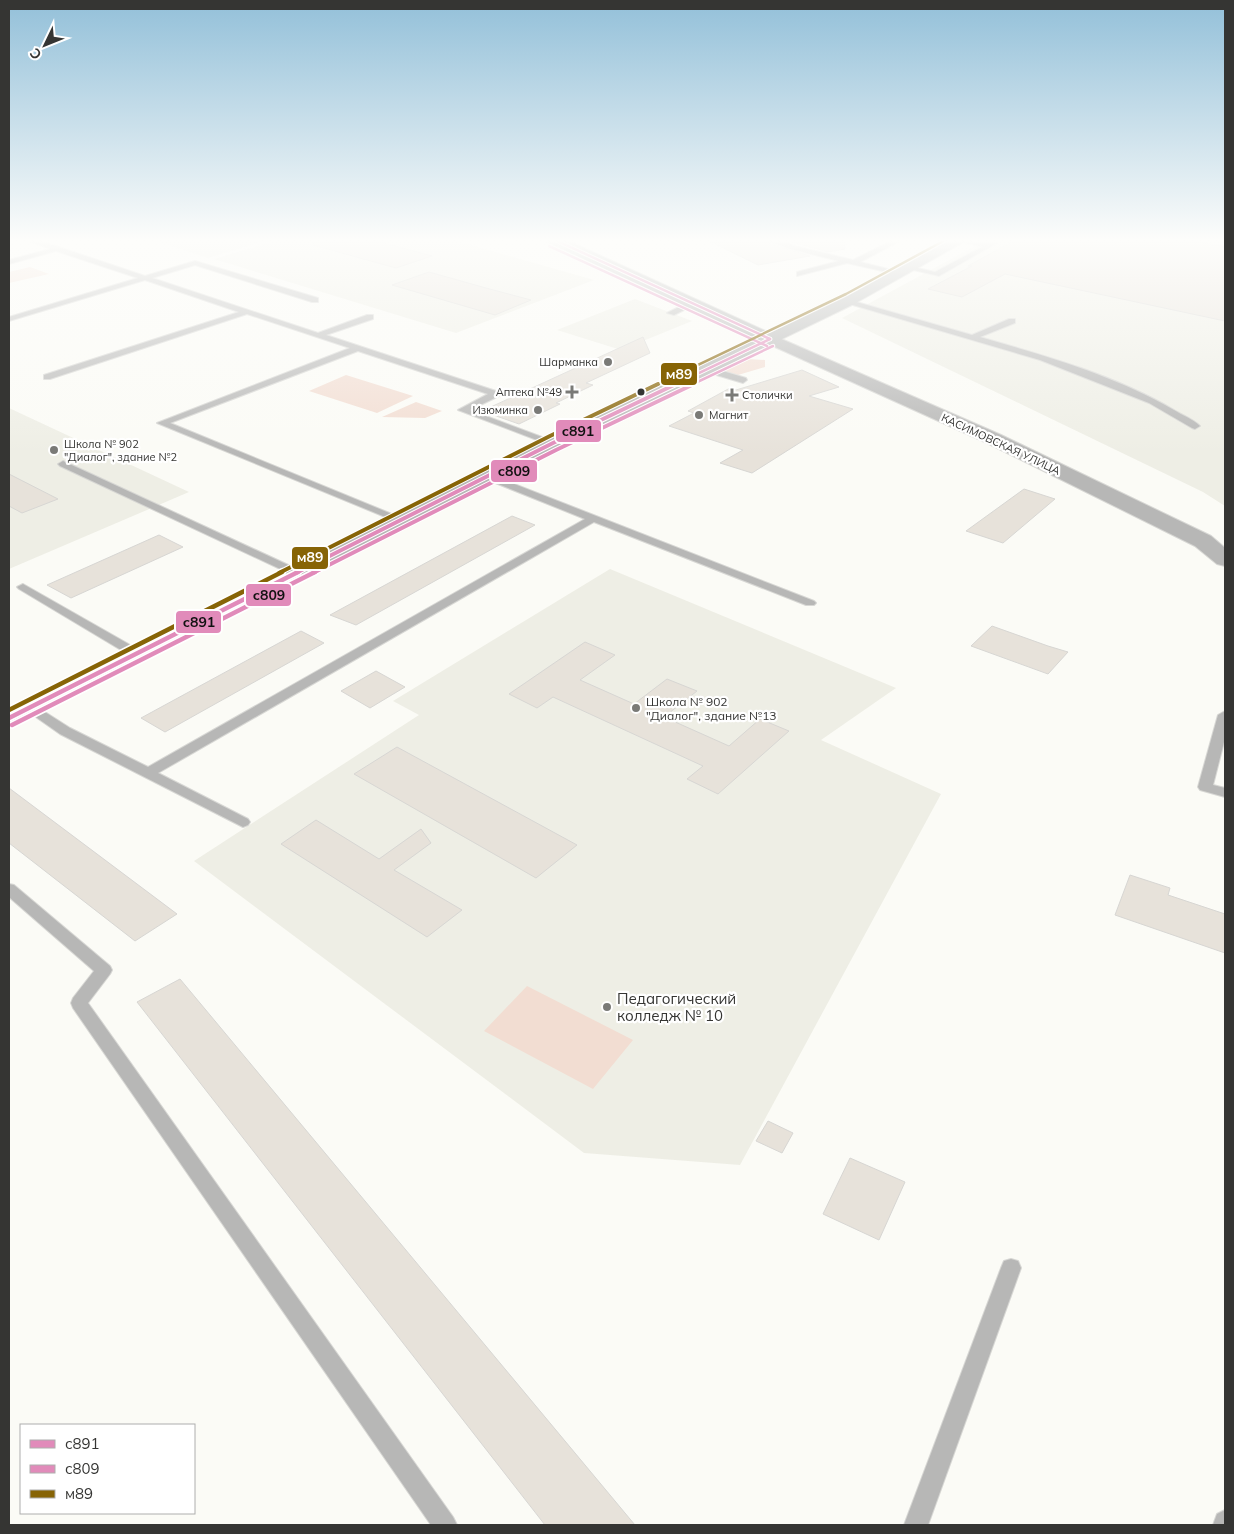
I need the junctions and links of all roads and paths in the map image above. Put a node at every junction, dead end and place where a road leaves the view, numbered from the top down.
1 (37, 311) edge
2 (242, 311) edge
3 (676, 311) edge
4 (707, 311) edge
5 (829, 311) edge
6 (881, 311) edge
7 (246, 312) junction
8 (670, 313) dead end
9 (370, 317) dead end
10 (9, 319) edge
11 (1012, 321) dead end
12 (319, 335) junction
13 (770, 338) junction
14 (973, 338) junction
15 (358, 348) junction
16 (706, 369) junction
17 (47, 377) dead end
18 (743, 380) dead end
19 (1195, 426) dead end
20 (553, 443) junction
21 (63, 464) dead end
22 (486, 476) junction
23 (400, 519) junction
24 (592, 519) junction
25 (1225, 559) edge
26 (295, 572) junction
27 (23, 587) dead end
28 (810, 603) dead end
29 (135, 653) junction
30 (29, 708) junction
31 (1225, 715) edge
32 (9, 718) edge
33 (148, 773) junction
34 (1225, 793) edge
35 (243, 822) dead end
36 (9, 889) edge
37 (1011, 1268) dead end
38 (445, 1525) edge
39 (916, 1525) edge

1 - 10 lane
2 - 7 lane
3 - 8 lane
4 - 13 street
5 - 13 street
6 - 14 lane
7 - 12 lane
7 - 17 lane
9 - 12 lane
11 - 14 lane
12 - 15 lane
13 - 16 street
13 - 25 street, КАСИМОВСКАЯ УЛИЦА
14 - 19 lane
15 - 20 lane
15 - 23 lane
16 - 18 lane
16 - 20 street
20 - 22 street
21 - 26 lane
22 - 23 street
22 - 24 lane
23 - 26 street
24 - 28 lane
24 - 33 lane
26 - 29 street
27 - 29 lane
29 - 30 street
30 - 32 street
30 - 33 lane
31 - 34 lane
33 - 35 lane
36 - 38 lane
37 - 39 lane

